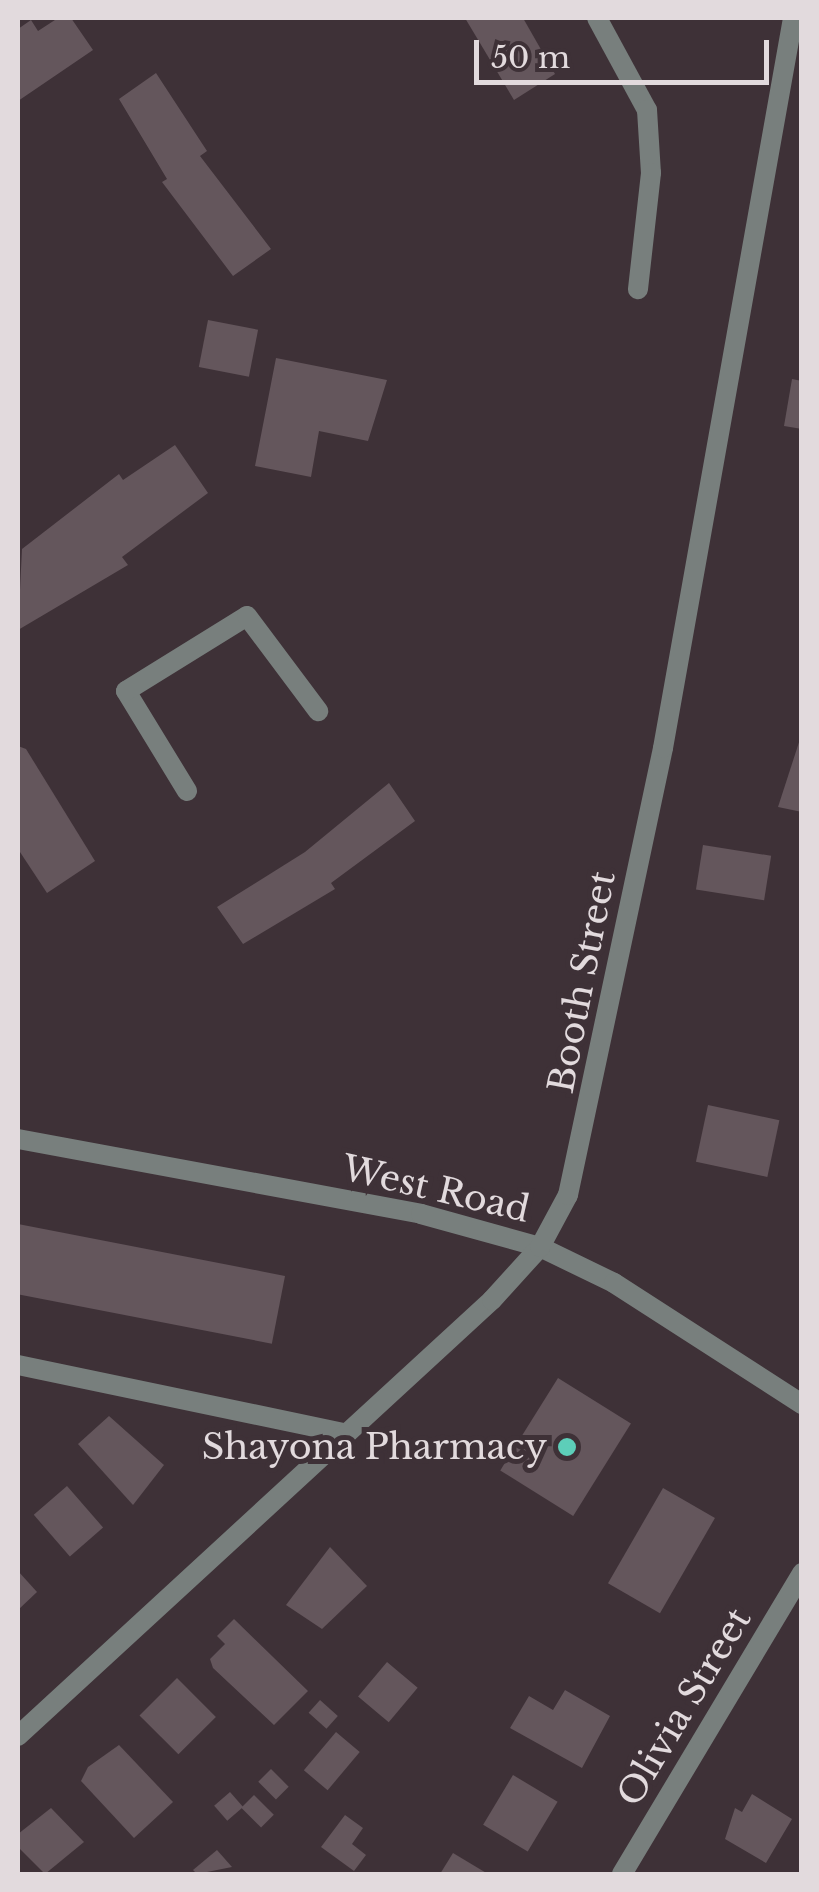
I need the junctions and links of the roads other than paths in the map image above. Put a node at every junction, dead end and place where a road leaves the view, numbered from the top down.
1 (597, 18) edge
2 (793, 18) edge
3 (638, 289) dead end
4 (318, 712) dead end
5 (187, 791) dead end
6 (18, 1139) edge
7 (540, 1246) junction
8 (18, 1365) edge
9 (802, 1404) edge
10 (348, 1434) junction
11 (802, 1573) edge
12 (18, 1736) edge
13 (622, 1874) edge

1 - 3 street
2 - 7 street, Booth Street
4 - 5 street
6 - 7 street, West Road
7 - 9 street, West Road
7 - 10 street, Booth Street
8 - 10 street
10 - 12 street, Booth Street
11 - 13 street, Olivia Street

